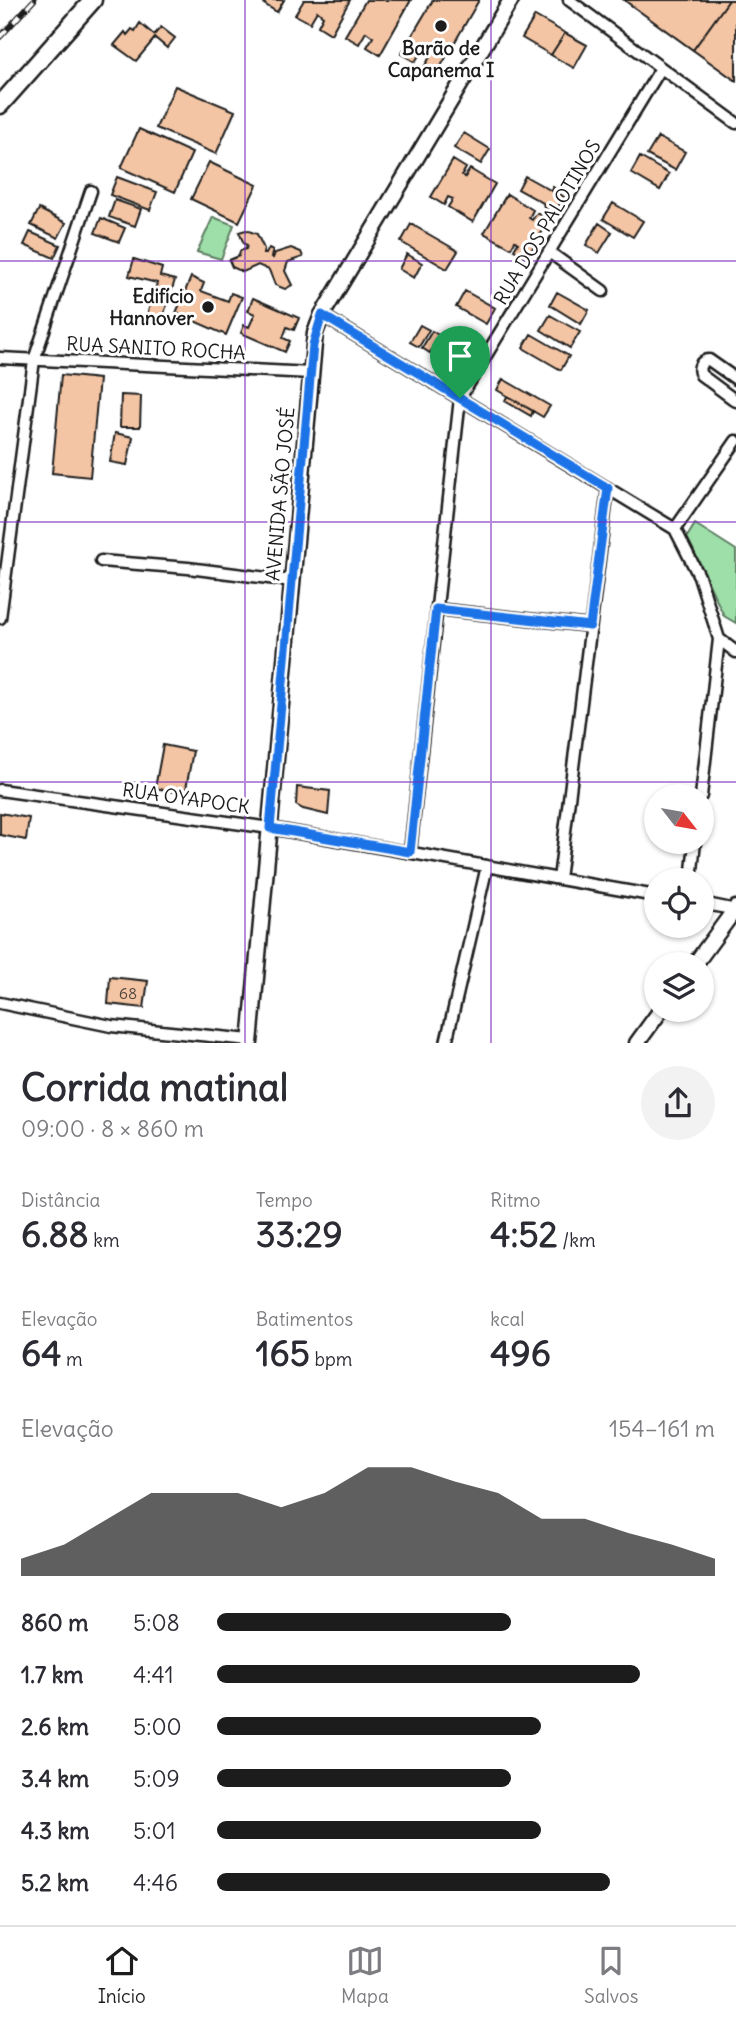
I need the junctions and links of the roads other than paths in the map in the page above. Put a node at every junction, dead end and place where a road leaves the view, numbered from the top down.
1 (93, 0) edge
2 (511, 0) edge
3 (569, 0) edge
4 (662, 68) junction
5 (0, 105) edge
6 (736, 123) edge
7 (90, 191) dead end
8 (549, 252) junction
9 (603, 291) dead end
10 (322, 315) junction
11 (0, 358) edge
12 (34, 360) junction
13 (311, 373) junction
14 (736, 379) edge
15 (460, 398) junction
16 (736, 401) edge
17 (736, 442) edge
18 (608, 488) junction
19 (675, 529) junction
20 (101, 561) dead end
21 (292, 581) junction
22 (436, 609) junction
23 (0, 618) edge
24 (590, 626) junction
25 (719, 639) junction
26 (736, 652) edge
27 (702, 784) edge
28 (0, 790) edge
29 (270, 828) junction
30 (410, 852) junction
31 (487, 866) junction
32 (559, 879) junction
33 (644, 894) edge
34 (714, 906) edge
35 (736, 909) edge
36 (704, 952) edge
37 (0, 1003) edge
38 (652, 1022) edge
39 (250, 1042) edge
40 (446, 1043) edge
41 (637, 1043) edge

1 - 5 main road
2 - 10 street, AVENIDA SÃO JOSÉ
3 - 4 street
4 - 6 street
4 - 8 street, RUA DOS PALOTINOS
7 - 12 street
8 - 9 street
8 - 15 street, RUA DOS PALOTINOS
10 - 13 street, AVENIDA SÃO JOSÉ
10 - 15 street
11 - 12 street, RUA SANITO ROCHA
12 - 13 street, RUA SANITO ROCHA
12 - 23 street
13 - 21 street, AVENIDA SÃO JOSÉ
14 - 16 street
15 - 18 street
15 - 22 street, RUA DOS PALOTINOS
17 - 19 street
18 - 19 street
18 - 24 street
19 - 25 street
20 - 21 street
21 - 29 street, AVENIDA SÃO JOSÉ
22 - 24 street
22 - 30 street, RUA DOS PALOTINOS
24 - 32 street
25 - 26 street
25 - 27 street
28 - 29 street, RUA OYAPOCK
29 - 30 street, RUA OYAPOCK
29 - 39 street, AVENIDA SÃO JOSÉ
30 - 31 street, RUA OYAPOCK
31 - 32 street, RUA OYAPOCK
31 - 40 street
32 - 33 street, RUA OYAPOCK
34 - 35 street
35 - 36 street
37 - 39 street
38 - 41 street

